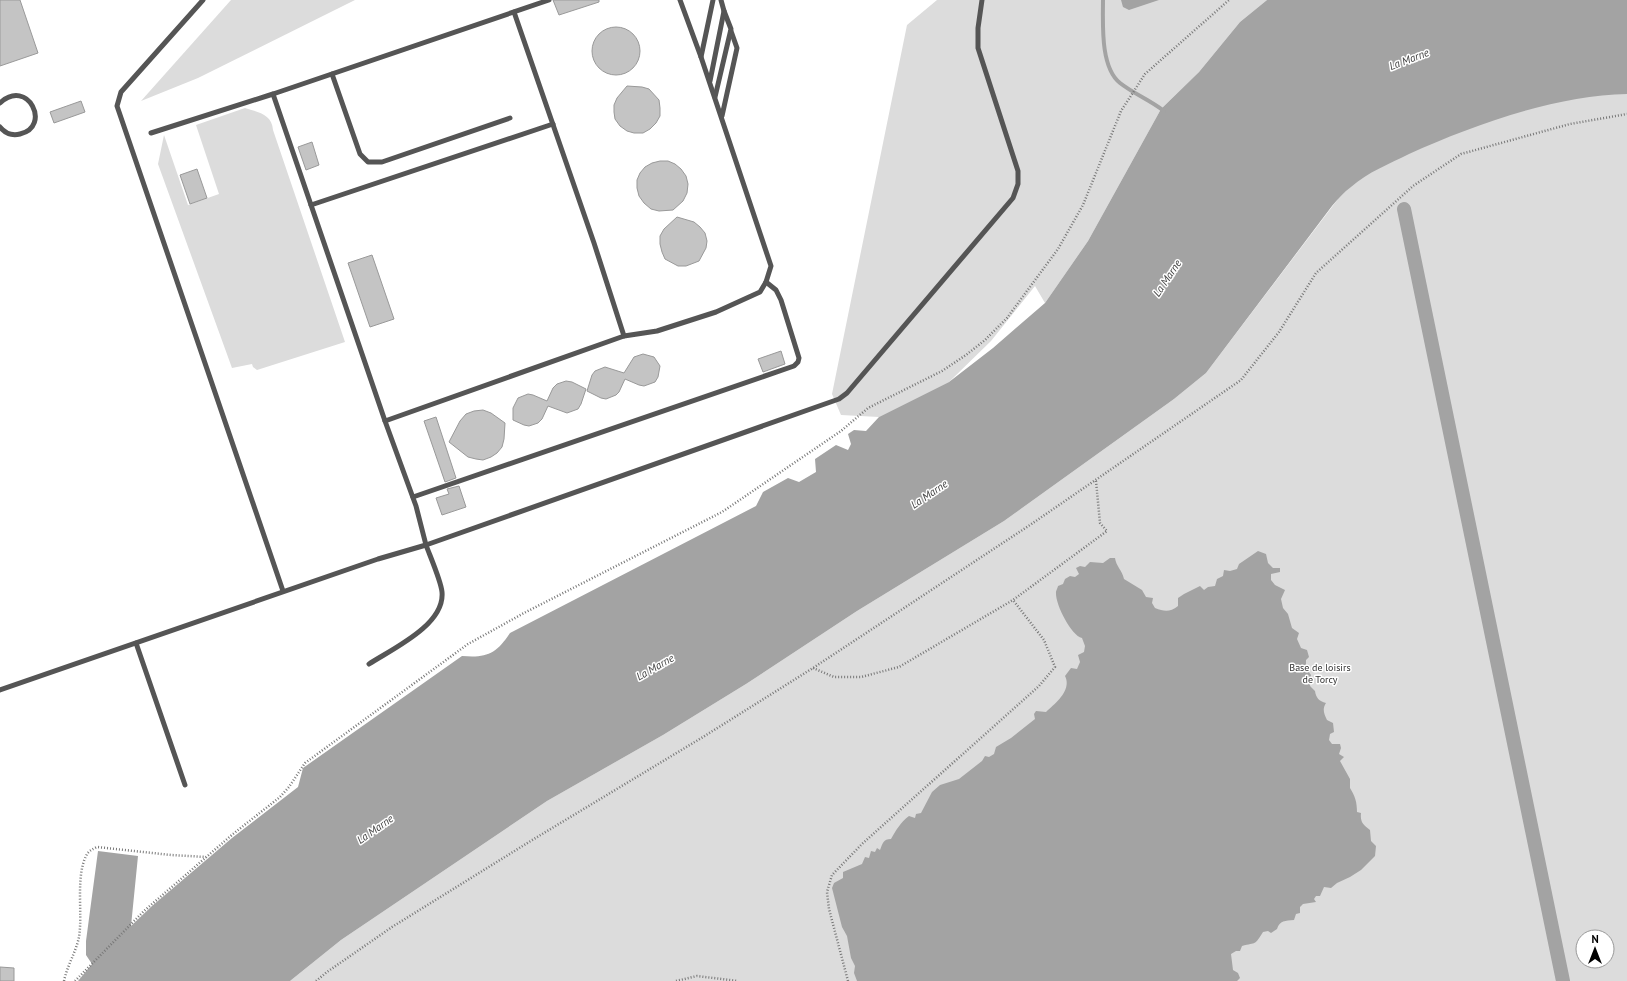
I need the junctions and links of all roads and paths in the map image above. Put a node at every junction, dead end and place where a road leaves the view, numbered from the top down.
1 (203, 0) edge
2 (549, 0) edge
3 (680, 0) edge
4 (713, 0) edge
5 (721, 0) edge
6 (982, 0) edge
7 (1230, 0) edge
8 (724, 11) junction
9 (514, 12) junction
10 (731, 30) junction
11 (701, 57) junction
12 (332, 74) junction
13 (709, 82) junction
14 (273, 94) junction
15 (715, 98) junction
16 (0, 103) edge
17 (1627, 114) edge
18 (722, 117) junction
19 (510, 118) dead end
20 (553, 124) junction
21 (0, 127) edge
22 (5, 132) junction
23 (151, 133) dead end
24 (0, 137) edge
25 (311, 205) junction
26 (766, 282) junction
27 (624, 336) junction
28 (385, 420) junction
29 (1096, 480) junction
30 (413, 497) junction
31 (426, 545) junction
32 (283, 592) junction
33 (1013, 600) junction
34 (136, 643) junction
35 (369, 664) dead end
36 (813, 668) junction
37 (0, 690) edge
38 (185, 785) dead end
39 (206, 857) junction
40 (76, 980) edge
41 (64, 981) edge
42 (316, 981) edge
43 (676, 981) edge
44 (738, 981) edge
45 (848, 981) edge

1 - 32 lane
2 - 9 lane
3 - 11 lane
4 - 11 lane
5 - 8 lane
6 - 31 lane
7 - 39 path
8 - 10 lane
8 - 13 lane
9 - 12 lane
9 - 20 lane
10 - 15 lane
10 - 18 lane
11 - 13 lane
12 - 14 lane
12 - 19 lane
13 - 15 lane
14 - 23 lane
14 - 25 lane
15 - 18 lane
16 - 22 lane
17 - 29 path
18 - 26 lane
20 - 25 lane
20 - 27 lane
21 - 22 lane
22 - 24 lane
25 - 28 lane
26 - 27 lane
26 - 30 lane
27 - 28 lane
28 - 30 lane
29 - 33 path
29 - 36 path
30 - 31 lane
31 - 32 lane
31 - 35 lane
32 - 34 lane
33 - 36 path
33 - 45 path
34 - 37 lane
34 - 38 lane
36 - 42 path
39 - 40 path
39 - 41 path
43 - 44 path

